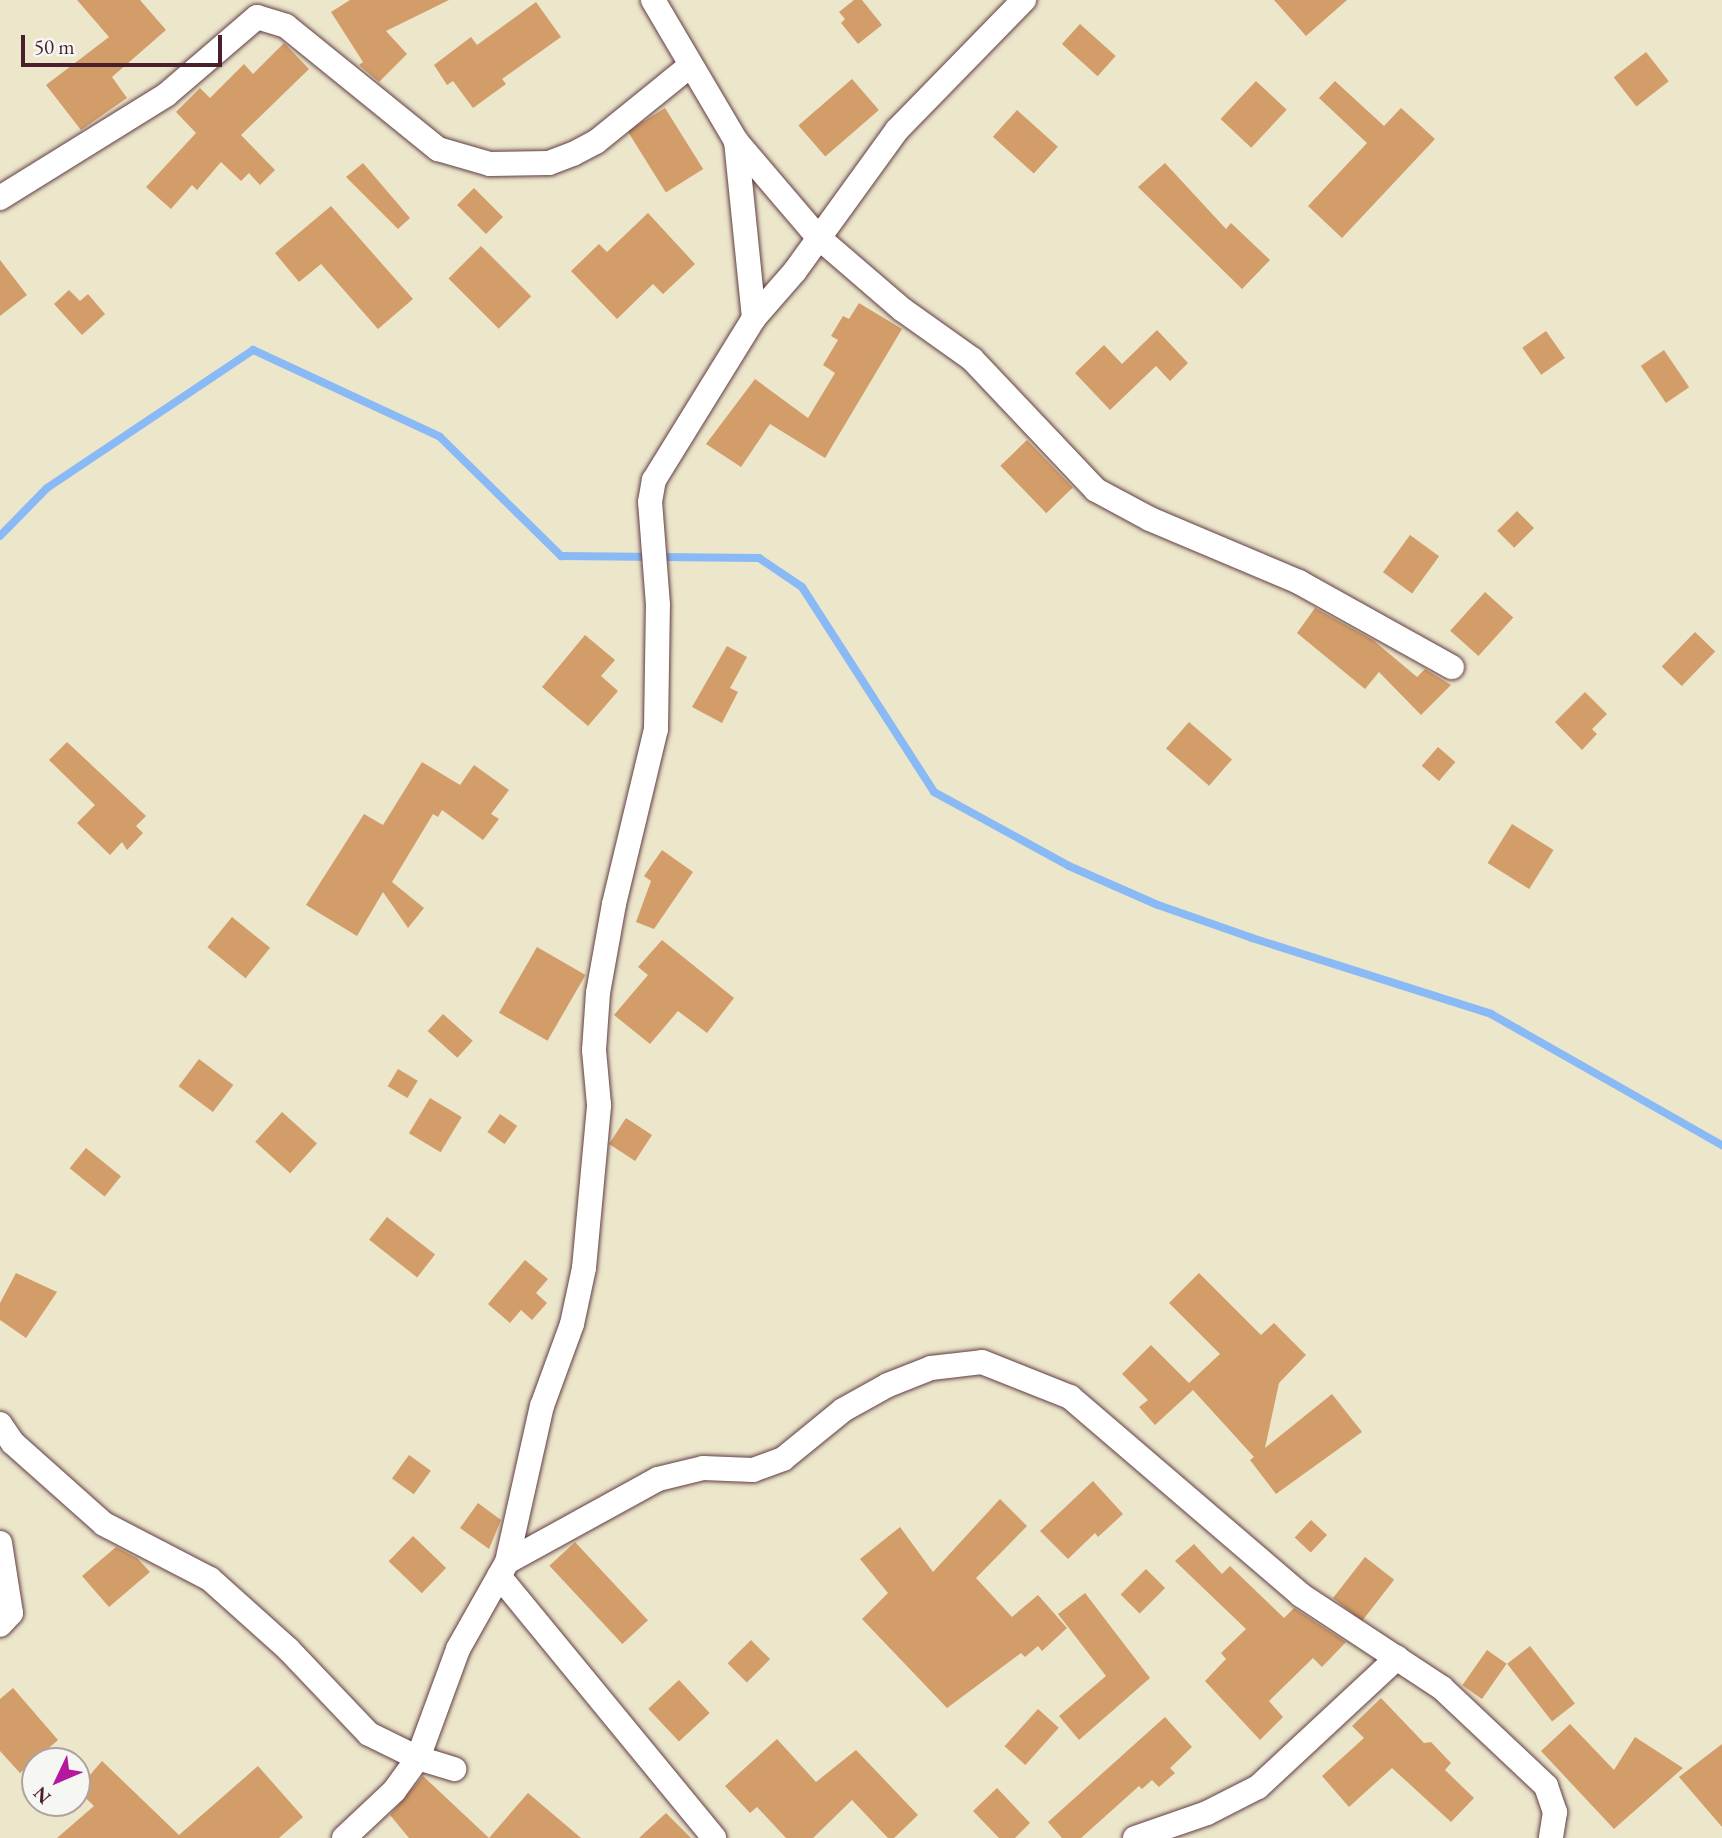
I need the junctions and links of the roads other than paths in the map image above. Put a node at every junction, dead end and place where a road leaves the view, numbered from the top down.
1 (653, 0) edge
2 (1024, 0) edge
3 (691, 65) junction
4 (736, 141) junction
5 (0, 198) edge
6 (818, 237) junction
7 (754, 318) junction
8 (1452, 667) dead end
9 (0, 1424) edge
10 (0, 1543) edge
11 (503, 1569) junction
12 (0, 1625) edge
13 (1397, 1658) junction
14 (418, 1758) junction
15 (454, 1769) dead end
16 (344, 1838) edge
17 (714, 1838) edge
18 (1135, 1838) edge
19 (1551, 1838) edge

1 - 3 street
2 - 6 street
3 - 4 street
3 - 5 street
4 - 6 street
4 - 7 street
6 - 7 street
6 - 8 street
7 - 11 street
9 - 14 street
10 - 12 street
11 - 13 street
11 - 14 street
11 - 17 street
13 - 18 street
13 - 19 street
14 - 15 street
14 - 16 street

